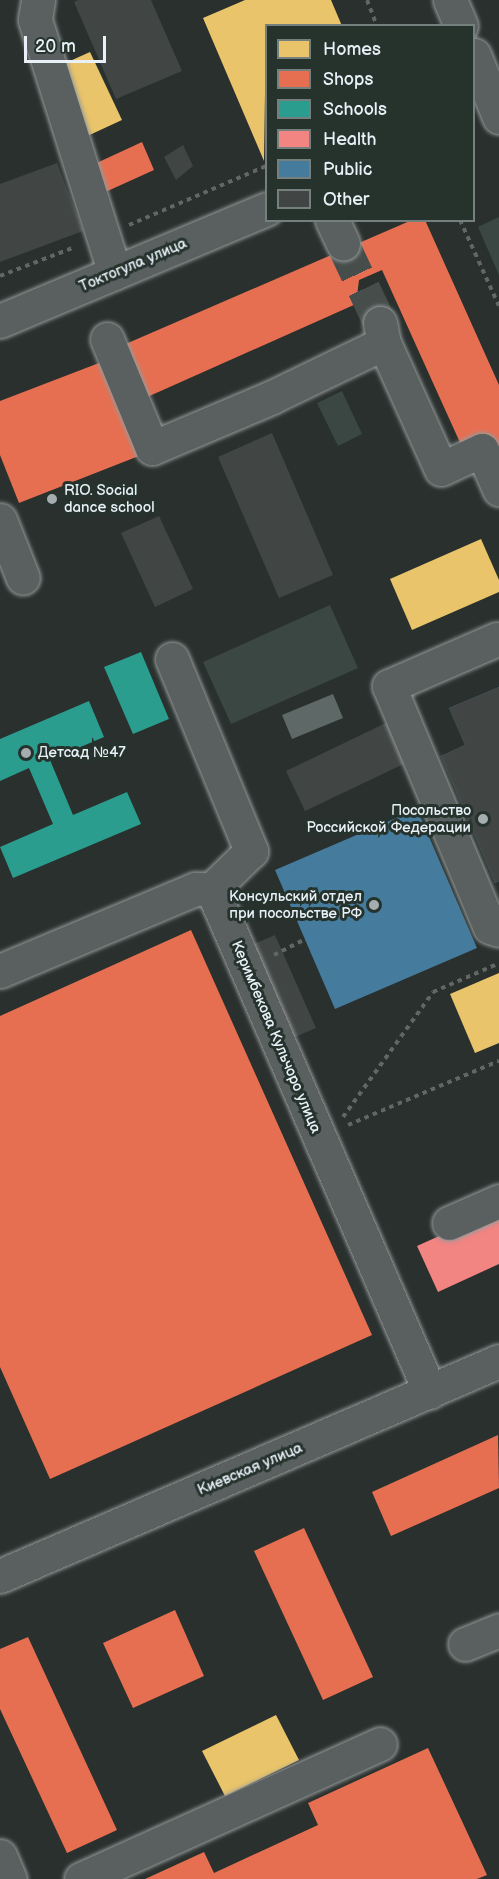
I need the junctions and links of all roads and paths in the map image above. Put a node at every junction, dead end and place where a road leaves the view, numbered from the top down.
1 (38, 0) edge
2 (367, 0) edge
3 (450, 0) edge
4 (376, 24) edge
5 (460, 24) edge
6 (475, 57) edge
7 (499, 116) edge
8 (475, 126) edge
9 (265, 167) edge
10 (265, 210) edge
11 (461, 222) edge
12 (102, 236) junction
13 (116, 273) junction
14 (0, 276) edge
15 (499, 306) edge
16 (0, 321) edge
17 (108, 339) dead end
18 (499, 489) edge
19 (0, 519) edge
20 (23, 578) dead end
21 (497, 639) dead end
22 (172, 659) dead end
23 (212, 889) junction
24 (499, 930) edge
25 (495, 965) dead end
26 (0, 971) edge
27 (499, 1061) edge
28 (338, 1123) dead end
29 (342, 1128) dead end
30 (499, 1201) edge
31 (449, 1223) dead end
32 (497, 1368) edge
33 (430, 1392) junction
34 (0, 1576) edge
35 (499, 1630) edge
36 (465, 1644) dead end
37 (380, 1744) dead end
38 (0, 1856) edge
39 (10, 1879) edge
40 (81, 1879) edge

1 - 12 main road
2 - 4 path
3 - 5 main road
6 - 7 main road
7 - 8 main road
9 - 12 path
10 - 13 main road, Токтогула улица
11 - 15 path
12 - 13 main road
12 - 14 path
13 - 16 main road, Токтогула улица
17 - 18 main road
19 - 20 main road
21 - 24 main road
22 - 23 main road
23 - 26 main road
23 - 33 main road, Керимбекова Кульчоро улица
25 - 28 path
27 - 29 path
30 - 31 main road
32 - 33 main road, Киевская улица
33 - 34 main road, Киевская улица
35 - 36 main road
37 - 40 main road
38 - 39 main road

